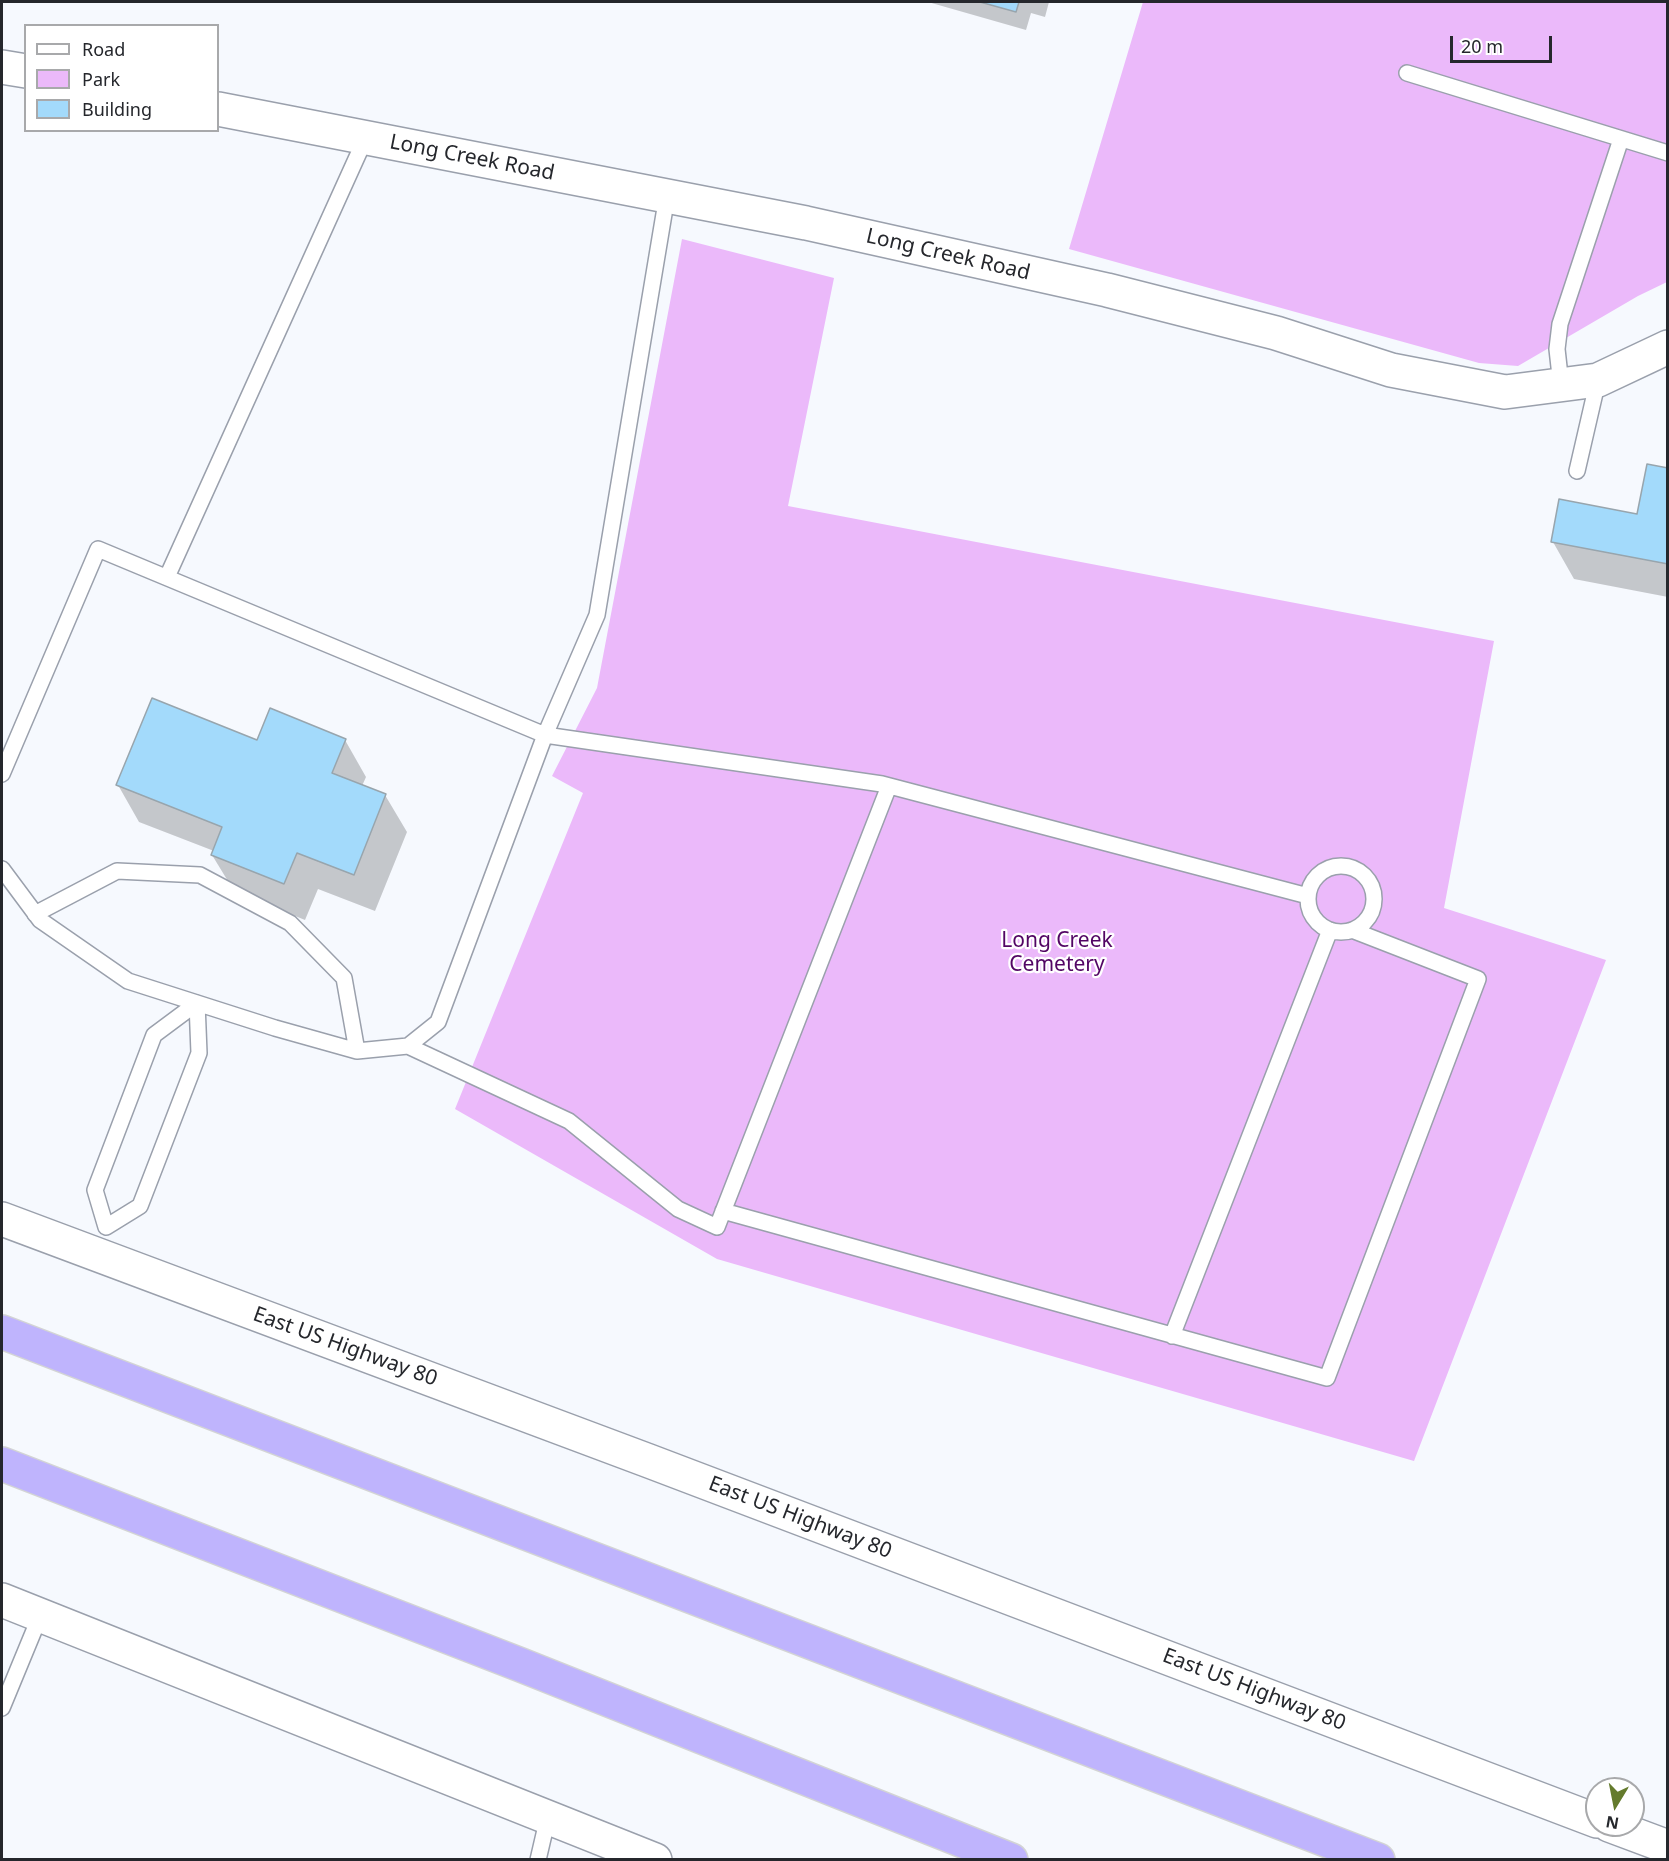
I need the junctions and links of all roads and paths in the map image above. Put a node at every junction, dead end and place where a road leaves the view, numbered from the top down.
1 (2, 67) edge
2 (24, 71) edge
3 (1407, 73) dead end
4 (219, 109) edge
5 (366, 138) junction
6 (1621, 139) junction
7 (1668, 153) edge
8 (667, 196) junction
9 (1668, 346) edge
10 (1599, 380) junction
11 (1561, 385) junction
12 (1577, 471) dead end
13 (166, 578) junction
14 (545, 735) junction
15 (2, 774) edge
16 (889, 786) junction
17 (2, 868) edge
18 (1308, 896) junction
19 (35, 914) junction
20 (1330, 930) junction
21 (1352, 930) junction
22 (197, 1003) junction
23 (408, 1046) junction
24 (357, 1051) junction
25 (723, 1211) junction
26 (2, 1219) edge
27 (101, 1241) junction
28 (2, 1332) edge
29 (1172, 1336) junction
30 (2, 1464) edge
31 (2, 1600) edge
32 (40, 1616) junction
33 (2, 1708) edge
34 (1585, 1816) edge
35 (548, 1817) junction
36 (1641, 1837) edge
37 (1668, 1847) edge
38 (538, 1860) edge
39 (655, 1860) edge
40 (1011, 1860) edge
41 (1378, 1860) edge

1 - 2 main road
3 - 6 lane
4 - 5 main road, Long Creek Road
5 - 8 main road, Long Creek Road
5 - 13 lane
6 - 7 lane
6 - 11 lane
8 - 11 main road, Long Creek Road
8 - 14 lane
9 - 10 main road, Long Creek Road
10 - 11 main road, Long Creek Road
10 - 12 lane
13 - 14 lane
13 - 15 lane
14 - 16 lane
14 - 23 lane
16 - 18 lane
16 - 25 lane
17 - 19 lane
18 - 20 lane
18 - 21 lane
19 - 22 lane
19 - 24 lane
20 - 21 lane
20 - 29 lane
21 - 29 lane
22 - 24 lane
22 - 27 lane
22 - 27 lane
23 - 24 lane
23 - 25 lane
25 - 29 lane
26 - 27 main road, East US Highway 80
27 - 34 main road, East US Highway 80
28 - 41 highway
30 - 40 highway
31 - 32 main road
32 - 33 lane
32 - 35 main road
35 - 38 lane
35 - 39 main road
36 - 37 main road

